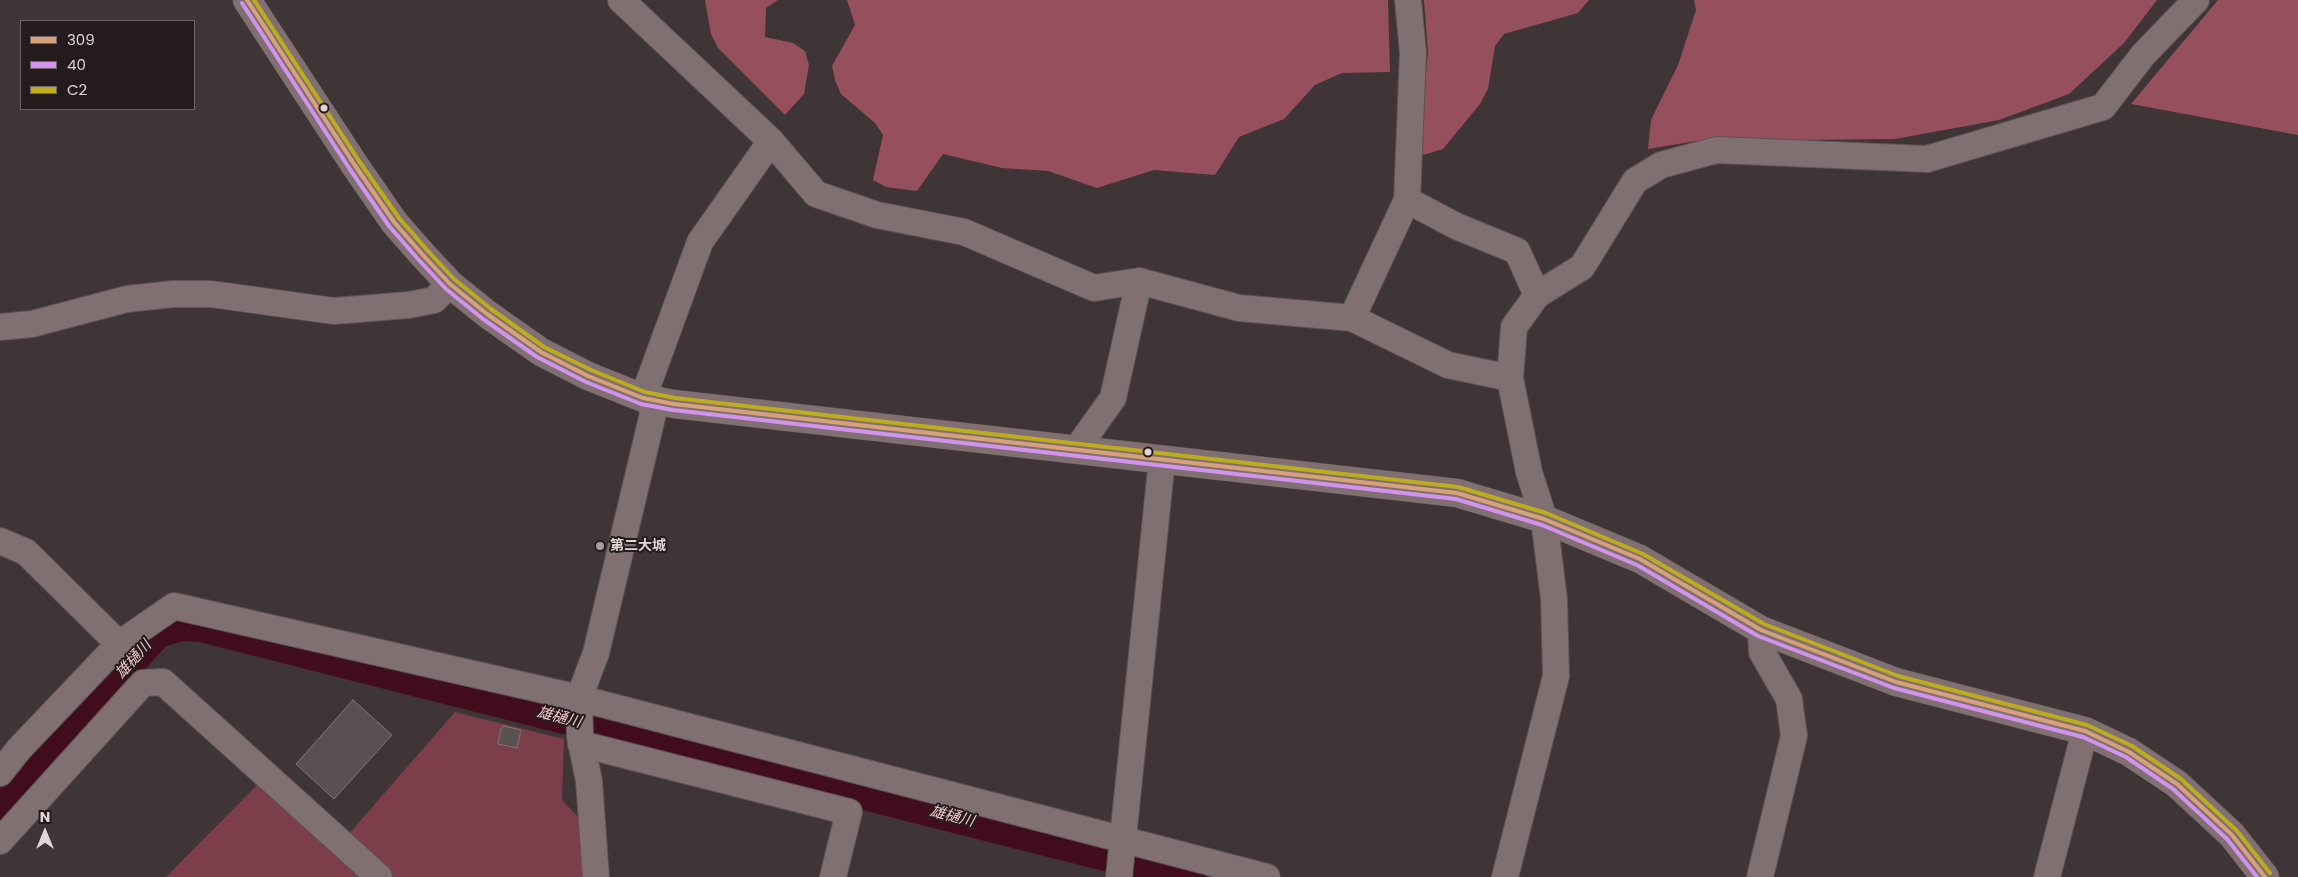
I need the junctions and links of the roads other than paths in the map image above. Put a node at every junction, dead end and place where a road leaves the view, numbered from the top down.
1 (247, 0) edge
2 (621, 0) edge
3 (1408, 0) edge
4 (2196, 0) edge
5 (771, 141) junction
6 (1408, 200) junction
7 (1139, 282) junction
8 (450, 284) junction
9 (1537, 295) junction
10 (1352, 318) junction
11 (0, 327) edge
12 (1510, 378) junction
13 (649, 399) junction
14 (1076, 450) junction
15 (1162, 460) junction
16 (1544, 519) junction
17 (0, 541) edge
18 (1761, 630) junction
19 (119, 644) junction
20 (579, 703) junction
21 (2085, 731) junction
22 (581, 741) junction
23 (0, 773) edge
24 (0, 841) edge
25 (1120, 859) edge
26 (380, 877) edge
27 (596, 877) edge
28 (833, 877) edge
29 (1267, 877) edge
30 (1505, 877) edge
31 (1760, 877) edge
32 (2047, 877) edge
33 (2264, 877) edge

1 - 8 main road
2 - 5 street
3 - 6 street
4 - 9 street
5 - 7 street
5 - 13 street
6 - 9 street
6 - 10 street
7 - 10 street
7 - 14 street
8 - 11 street
8 - 13 main road
9 - 12 street
10 - 12 street
12 - 16 street
13 - 14 main road
13 - 20 street
14 - 15 main road
15 - 16 main road
15 - 25 street
16 - 18 main road
16 - 30 street
17 - 19 street
18 - 21 main road
18 - 31 street
19 - 20 street
19 - 23 street
20 - 22 street
20 - 25 street
21 - 32 street
21 - 33 main road
22 - 27 street
22 - 28 street
24 - 26 street
25 - 29 street

